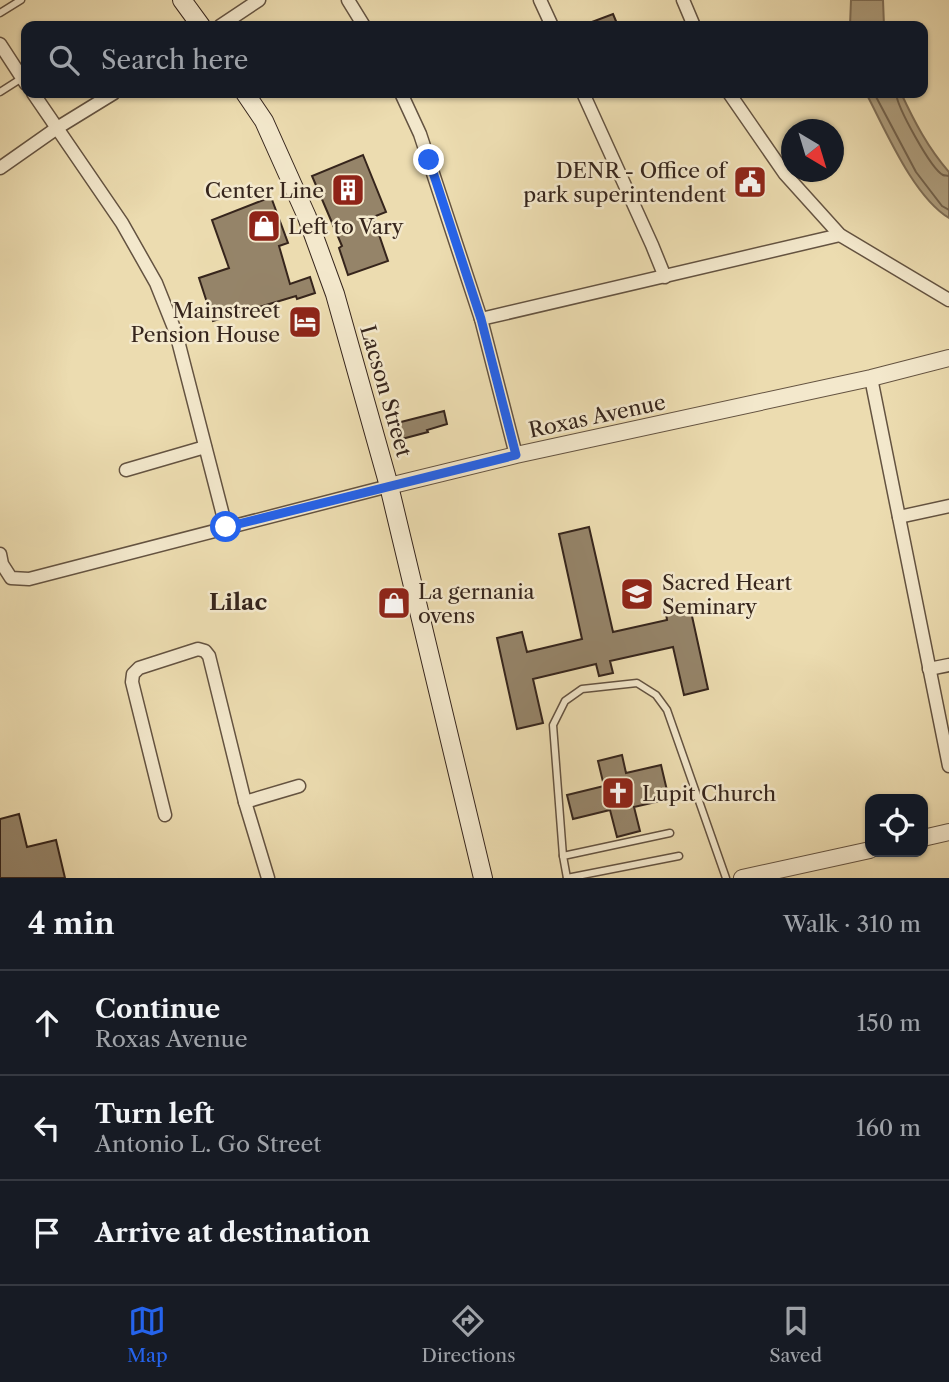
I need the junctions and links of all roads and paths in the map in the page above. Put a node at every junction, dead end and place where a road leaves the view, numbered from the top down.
1 (21, 0) edge
2 (182, 0) edge
3 (260, 0) edge
4 (348, 0) edge
5 (540, 0) edge
6 (683, 0) edge
7 (0, 13) edge
8 (197, 21) edge
9 (228, 21) edge
10 (361, 21) edge
11 (550, 21) edge
12 (693, 21) edge
13 (0, 44) edge
14 (21, 76) edge
15 (21, 82) edge
16 (0, 92) edge
17 (36, 98) edge
18 (106, 98) edge
19 (248, 98) edge
20 (403, 98) edge
21 (585, 98) edge
22 (732, 98) edge
23 (57, 128) junction
24 (0, 168) edge
25 (841, 235) junction
26 (665, 277) junction
27 (949, 300) edge
28 (481, 319) junction
29 (949, 358) edge
30 (872, 378) junction
31 (205, 447) junction
32 (516, 455) junction
33 (126, 470) dead end
34 (389, 486) junction
35 (949, 506) edge
36 (899, 517) junction
37 (226, 527) junction
38 (0, 554) edge
39 (949, 664) edge
40 (929, 669) junction
41 (949, 766) edge
42 (299, 786) dead end
43 (245, 802) junction
44 (166, 815) dead end
45 (949, 832) edge
46 (670, 833) dead end
47 (928, 837) edge
48 (865, 851) edge
49 (563, 856) junction
50 (679, 856) dead end
51 (780, 874) edge
52 (268, 878) edge
53 (483, 878) edge
54 (567, 878) edge
55 (726, 878) edge
56 (742, 878) edge

1 - 7 lane
2 - 8 main road
3 - 9 street
4 - 10 street
5 - 11 street
6 - 12 street
13 - 14 street
15 - 16 lane
17 - 23 street
18 - 23 street
19 - 34 main road, Lacson Street
20 - 28 street
21 - 26 street
22 - 25 street
23 - 24 street
23 - 31 street
25 - 26 street
25 - 27 street
26 - 28 street
28 - 32 street
29 - 30 street, Roxas Avenue
30 - 32 street, Roxas Avenue
30 - 36 street
31 - 33 street
31 - 37 street
32 - 34 street, Roxas Avenue
34 - 37 street, Roxas Avenue
34 - 53 main road, Lacson Street
35 - 36 street
36 - 40 street
37 - 38 street, Roxas Avenue
39 - 40 street
40 - 41 street
42 - 43 street
43 - 44 street
43 - 52 street
45 - 47 street
46 - 49 lane
48 - 51 street
49 - 54 lane
49 - 55 lane
50 - 54 lane
51 - 56 street

